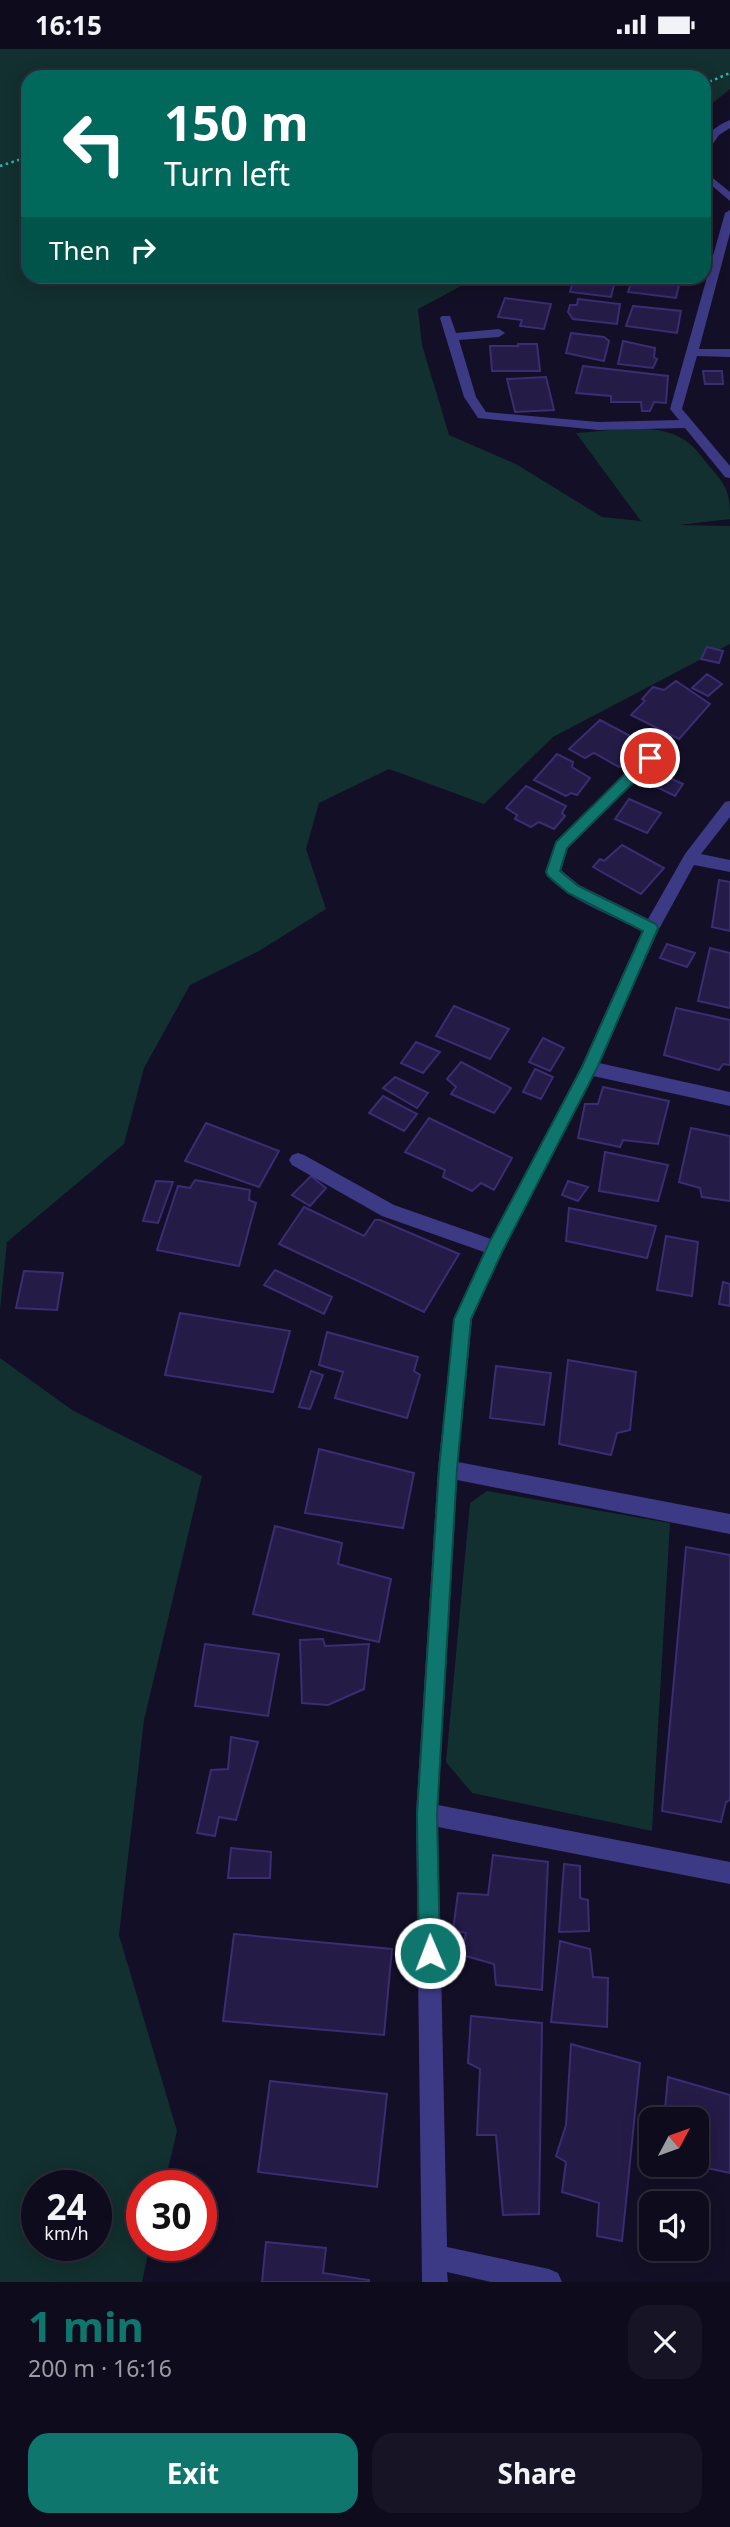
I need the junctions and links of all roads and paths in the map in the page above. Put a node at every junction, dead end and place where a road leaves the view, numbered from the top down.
1 (730, 73) edge
2 (711, 81) edge
3 (730, 123) edge
4 (711, 139) edge
5 (21, 159) edge
6 (0, 166) edge
7 (711, 180) edge
8 (730, 198) edge
9 (730, 213) edge
10 (711, 281) edge
11 (710, 284) edge
12 (446, 318) dead end
13 (499, 333) dead end
14 (452, 337) junction
15 (691, 352) junction
16 (730, 353) edge
17 (688, 424) junction
18 (730, 474) edge
19 (650, 758) dead end
20 (730, 806) edge
21 (690, 858) junction
22 (730, 866) edge
23 (651, 928) junction
24 (589, 1068) junction
25 (730, 1099) edge
26 (298, 1160) dead end
27 (495, 1248) junction
28 (448, 1469) junction
29 (730, 1524) edge
30 (427, 1814) junction
31 (730, 1873) edge
32 (435, 2269) edge
33 (549, 2282) edge

1 - 2 path
3 - 4 street
5 - 6 path
7 - 8 street
9 - 10 street
11 - 15 street
12 - 14 street
13 - 14 street
14 - 17 street
15 - 16 street
15 - 17 street
17 - 18 street
19 - 23 street
20 - 21 street
21 - 22 street
21 - 23 street
23 - 24 street
24 - 25 street
24 - 27 street
26 - 27 street
27 - 28 street
28 - 29 street
28 - 30 street
30 - 31 street
30 - 32 street
32 - 33 street

